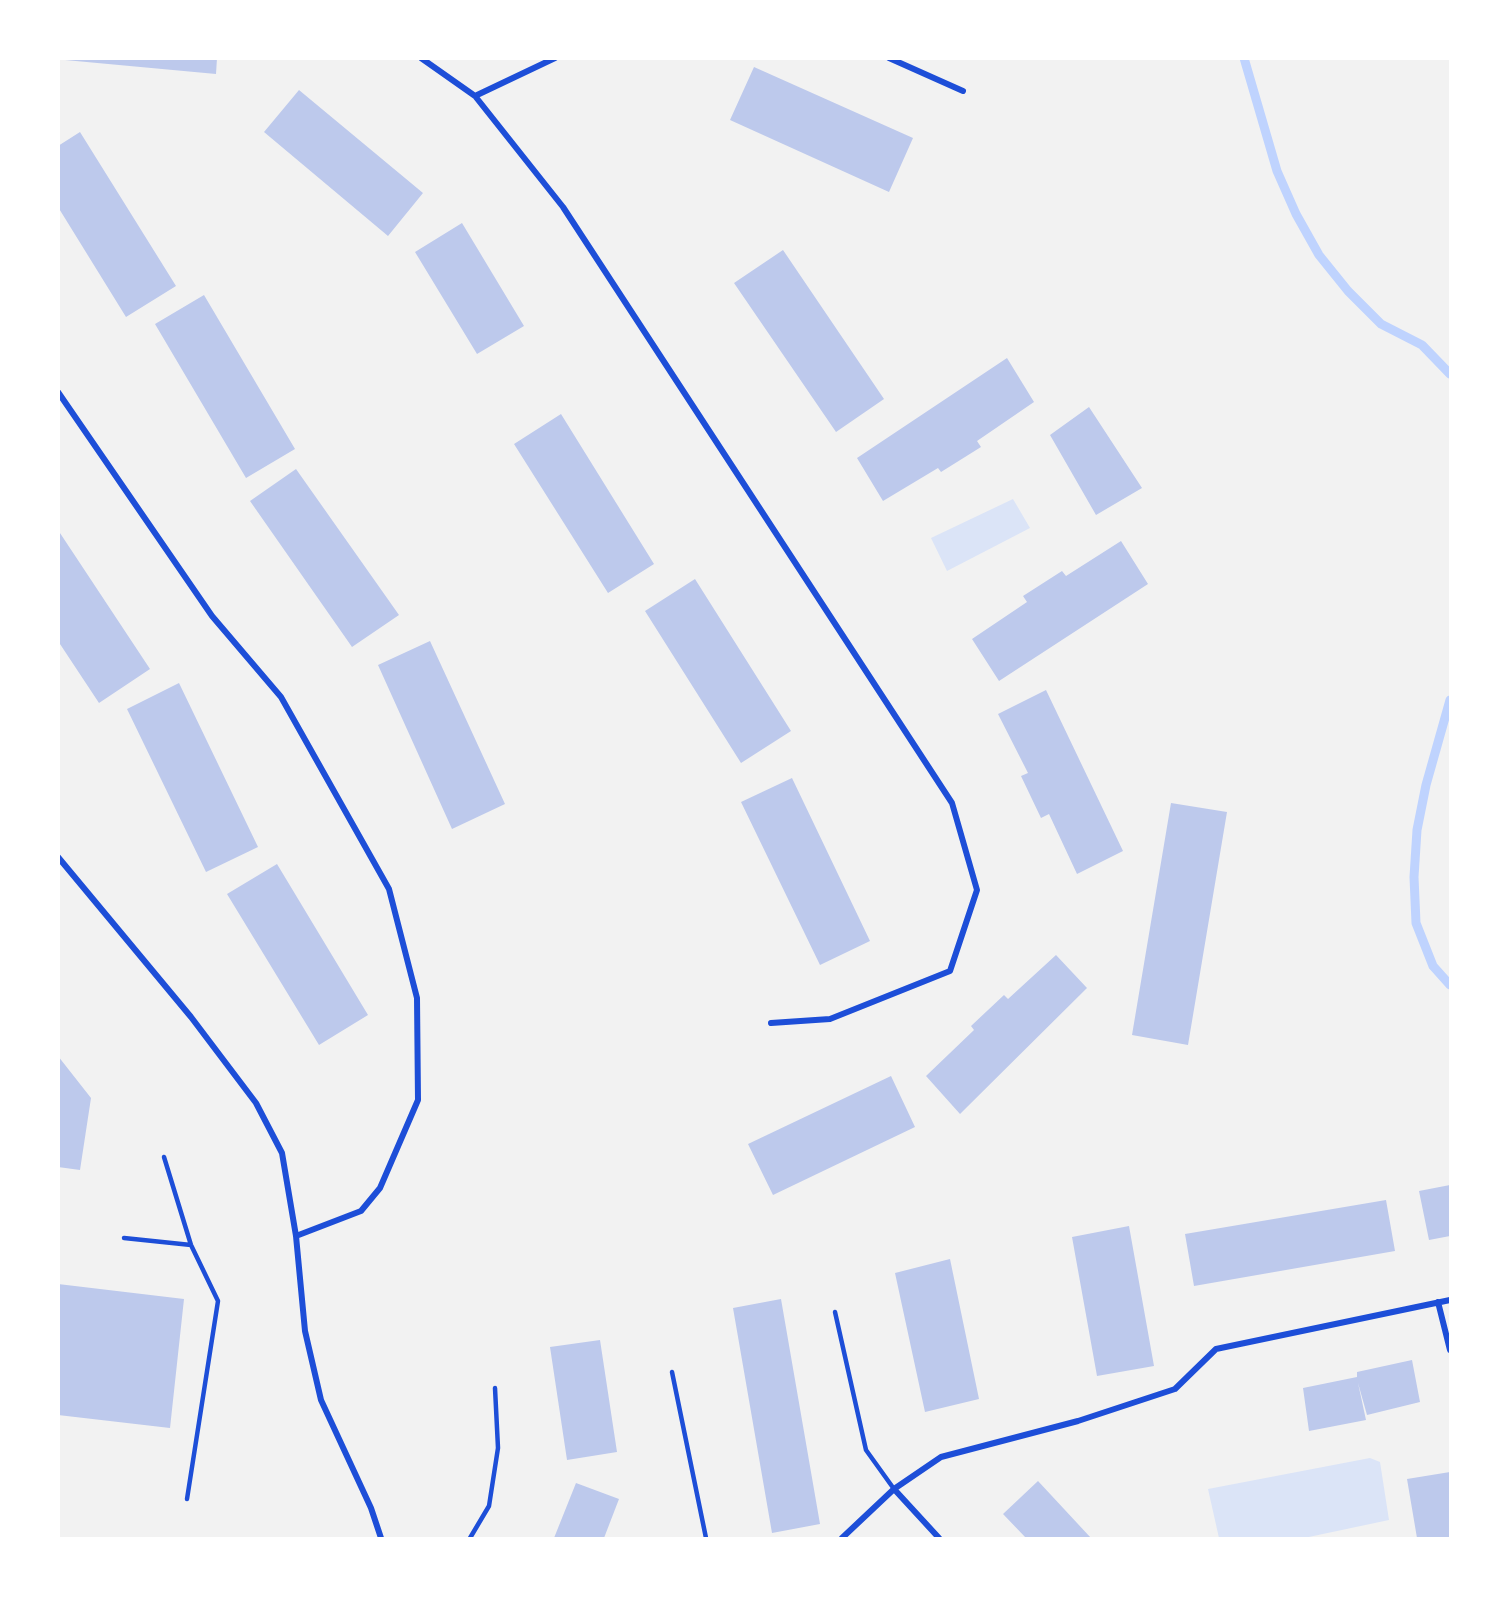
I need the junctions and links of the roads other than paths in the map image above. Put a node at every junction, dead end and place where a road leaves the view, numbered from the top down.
1 (421, 58) edge
2 (555, 58) edge
3 (889, 58) edge
4 (963, 92) dead end
5 (475, 96) junction
6 (58, 392) edge
7 (58, 857) edge
8 (771, 1023) dead end
9 (164, 1157) dead end
10 (296, 1236) junction
11 (124, 1238) dead end
12 (190, 1245) junction
13 (1450, 1300) edge
14 (1438, 1302) junction
15 (836, 1312) dead end
16 (1450, 1350) edge
17 (672, 1372) dead end
18 (495, 1388) dead end
19 (894, 1489) junction
20 (187, 1499) dead end
21 (381, 1539) edge
22 (470, 1539) edge
23 (706, 1539) edge
24 (842, 1539) edge
25 (939, 1539) edge

1 - 5 street
2 - 5 street
3 - 4 street
5 - 8 street
6 - 10 street
7 - 10 street
9 - 12 lane
10 - 21 street
11 - 12 lane
12 - 20 lane
13 - 14 street
14 - 16 street
14 - 19 street
15 - 19 lane
17 - 23 lane
18 - 22 lane
19 - 24 street
19 - 25 street

